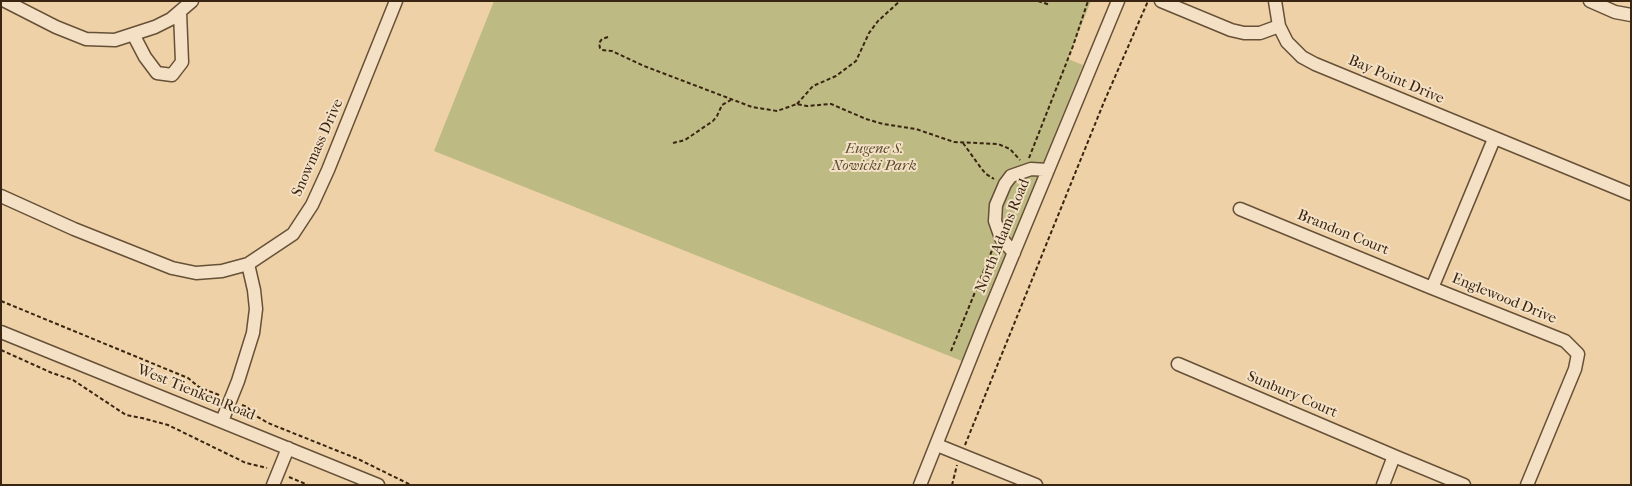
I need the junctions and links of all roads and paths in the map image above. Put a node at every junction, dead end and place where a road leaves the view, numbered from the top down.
1 (5, 1) edge
2 (192, 1) edge
3 (396, 1) edge
4 (900, 1) edge
5 (1038, 1) edge
6 (1118, 1) edge
7 (1148, 1) edge
8 (1161, 1) edge
9 (1275, 1) edge
10 (1590, 1) edge
11 (1050, 5) dead end
12 (180, 12) junction
13 (1631, 15) edge
14 (1279, 26) junction
15 (133, 34) junction
16 (608, 37) dead end
17 (731, 100) junction
18 (797, 104) junction
19 (1494, 139) junction
20 (962, 142) junction
21 (672, 143) dead end
22 (1048, 170) junction
23 (1025, 171) junction
24 (1005, 184) junction
25 (1631, 194) edge
26 (1, 196) edge
27 (1240, 208) dead end
28 (1014, 253) junction
29 (248, 264) junction
30 (1432, 288) junction
31 (1, 301) edge
32 (1, 332) edge
33 (1, 350) edge
34 (1178, 364) dead end
35 (230, 400) junction
36 (222, 422) junction
37 (937, 445) junction
38 (288, 448) junction
39 (961, 454) junction
40 (1394, 456) junction
41 (267, 468) dead end
42 (290, 478) dead end
43 (273, 485) edge
44 (308, 485) edge
45 (378, 485) edge
46 (411, 485) edge
47 (920, 485) edge
48 (952, 485) edge
49 (1036, 485) edge
50 (1383, 485) edge
51 (1464, 485) edge
52 (1527, 485) edge

1 - 15 street
2 - 12 street
3 - 29 street, Snowmass Drive
4 - 18 path
5 - 11 path
6 - 22 street, North Adams Road
7 - 39 path
8 - 14 street
9 - 14 street
10 - 13 street
12 - 15 street
12 - 15 street
14 - 19 street, Bay Point Drive
16 - 17 path
17 - 18 path
17 - 21 path
18 - 20 path
19 - 25 street, Bay Point Drive
19 - 30 street, Englewood Drive
20 - 23 path
20 - 24 path
22 - 23 street
22 - 28 street, North Adams Road
23 - 24 street
24 - 28 street
26 - 29 street, Snowmass Drive
27 - 30 street, Brandon Court
28 - 37 street, North Adams Road
29 - 35 street
30 - 52 street, Englewood Drive
31 - 35 path
32 - 36 street, West Tienken Road
33 - 41 path
34 - 40 street, Sunbury Court
35 - 36 street
35 - 46 path
36 - 38 street, West Tienken Road
37 - 39 street
37 - 47 street, North Adams Road
38 - 43 street
38 - 45 street, West Tienken Road
39 - 48 path
39 - 49 street
40 - 50 street
40 - 51 street
42 - 44 path

